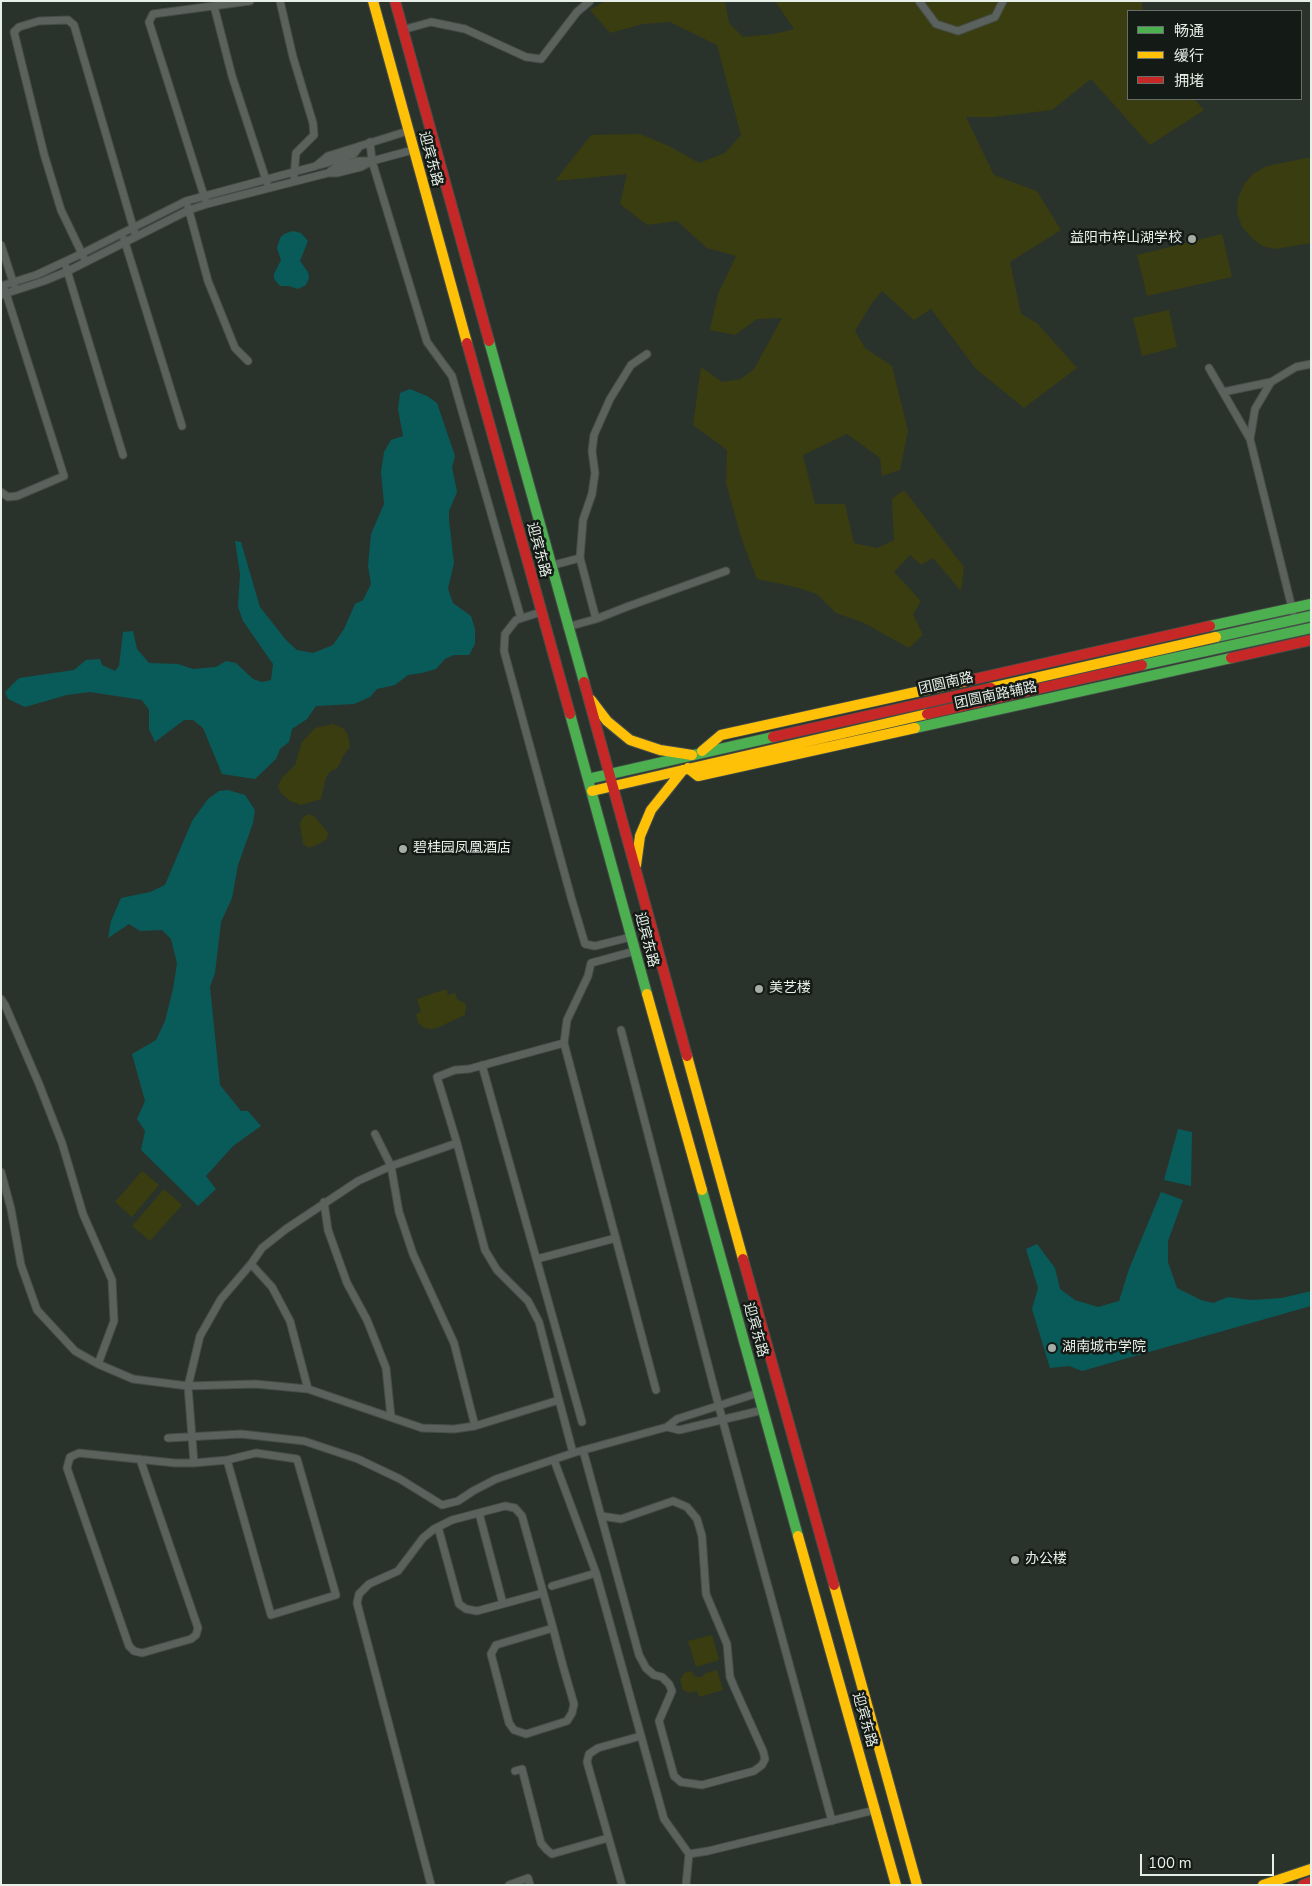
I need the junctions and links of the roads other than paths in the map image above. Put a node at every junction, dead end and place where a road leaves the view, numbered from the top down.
1 (250, 1) edge
2 (280, 1) edge
3 (373, 1) edge
4 (394, 1) edge
5 (590, 1) edge
6 (919, 1) edge
7 (1003, 1) edge
8 (214, 6) junction
9 (402, 30) junction
10 (408, 132) junction
11 (370, 142) junction
12 (414, 150) junction
13 (372, 161) junction
14 (293, 173) junction
15 (266, 180) junction
16 (295, 181) junction
17 (269, 188) junction
18 (204, 196) junction
19 (186, 201) junction
20 (207, 204) junction
21 (189, 210) junction
22 (134, 228) junction
23 (122, 234) junction
24 (136, 237) junction
25 (126, 242) junction
26 (1, 246) edge
27 (82, 254) junction
28 (63, 262) junction
29 (86, 262) junction
30 (68, 271) junction
31 (13, 282) junction
32 (2, 285) edge
33 (16, 290) junction
34 (4, 294) edge
35 (647, 354) dead end
36 (248, 362) dead end
37 (1311, 364) edge
38 (1209, 368) dead end
39 (1271, 382) junction
40 (1223, 392) junction
41 (182, 426) dead end
42 (1250, 438) junction
43 (123, 455) dead end
44 (1, 492) edge
45 (580, 558) junction
46 (550, 566) junction
47 (726, 572) dead end
48 (1311, 604) edge
49 (1292, 608) junction
50 (541, 612) junction
51 (1311, 616) edge
52 (522, 618) junction
53 (596, 619) junction
54 (1295, 620) junction
55 (567, 627) junction
56 (1311, 628) edge
57 (1311, 640) edge
58 (586, 695) junction
59 (695, 754) junction
60 (686, 769) junction
61 (609, 773) junction
62 (588, 779) junction
63 (612, 786) junction
64 (592, 791) junction
65 (635, 870) junction
66 (631, 937) junction
67 (635, 951) junction
68 (1, 1000) edge
69 (621, 1030) dead end
70 (564, 1043) junction
71 (482, 1065) junction
72 (375, 1134) dead end
73 (457, 1143) junction
74 (391, 1166) junction
75 (1, 1172) edge
76 (324, 1202) junction
77 (616, 1238) junction
78 (537, 1259) junction
79 (251, 1264) junction
80 (98, 1364) junction
81 (188, 1386) junction
82 (308, 1389) junction
83 (656, 1390) dead end
84 (758, 1393) junction
85 (560, 1400) junction
86 (719, 1407) junction
87 (763, 1410) junction
88 (391, 1418) junction
89 (722, 1419) junction
90 (582, 1422) dead end
91 (475, 1426) junction
92 (667, 1428) junction
93 (191, 1437) junction
94 (168, 1438) dead end
95 (583, 1450) junction
96 (573, 1453) junction
97 (140, 1460) junction
98 (227, 1460) junction
99 (554, 1460) junction
100 (194, 1463) junction
101 (478, 1513) junction
102 (602, 1516) junction
103 (438, 1527) junction
104 (596, 1573) junction
105 (552, 1586) dead end
106 (543, 1593) junction
107 (503, 1604) junction
108 (553, 1628) junction
109 (641, 1736) junction
110 (515, 1771) dead end
111 (875, 1810) junction
112 (832, 1821) junction
113 (608, 1838) junction
114 (689, 1854) junction
115 (1311, 1868) edge
116 (1311, 1882) edge
117 (431, 1885) edge
118 (509, 1885) edge
119 (530, 1885) edge
120 (622, 1885) edge
121 (686, 1885) edge
122 (896, 1885) edge
123 (917, 1885) edge
124 (1263, 1885) edge
125 (1303, 1885) edge

1 - 8 street
2 - 14 street
3 - 10 main road, 迎宾东路
4 - 9 main road, 迎宾东路
5 - 9 street
6 - 7 street
8 - 15 street
8 - 18 street
9 - 46 main road, 迎宾东路
10 - 11 street
10 - 12 main road, 迎宾东路
11 - 13 street
11 - 14 street
12 - 13 street
12 - 50 main road, 迎宾东路
13 - 16 street
13 - 52 street
14 - 15 street
14 - 16 street
15 - 17 street
15 - 18 street
16 - 17 street
17 - 20 street
18 - 19 street
18 - 20 street
19 - 21 street
19 - 22 street
20 - 21 street
21 - 24 street
21 - 36 street
22 - 23 street
22 - 24 street
22 - 27 street
23 - 25 street
23 - 27 street
24 - 25 street
25 - 29 street
25 - 41 street
26 - 31 street
27 - 28 street
27 - 29 street
28 - 30 street
28 - 31 street
29 - 30 street
30 - 33 street
30 - 43 street
31 - 32 street
31 - 33 street
32 - 34 street
33 - 34 street
34 - 44 street
35 - 45 street
37 - 39 street
38 - 40 street
39 - 40 street
39 - 42 street
40 - 42 street
42 - 49 street
45 - 46 street
45 - 53 street
46 - 55 main road, 迎宾东路
47 - 53 street
48 - 49 main road, 团圆南路辅路
49 - 54 street
49 - 59 main road, 团圆南路辅路
50 - 52 street
50 - 62 main road, 迎宾东路
51 - 54 main road, 团圆南路
52 - 66 street
53 - 55 street
54 - 59 main road, 团圆南路
55 - 58 main road, 迎宾东路
56 - 60 main road, 团圆南路
57 - 60 main road, 团圆南路辅路
58 - 59 main road
58 - 61 main road, 迎宾东路
59 - 61 main road, 团圆南路
60 - 63 main road, 团圆南路
60 - 65 main road
61 - 62 main road, 团圆南路
61 - 63 main road, 迎宾东路
62 - 64 main road, 迎宾东路
63 - 64 main road, 团圆南路
63 - 65 main road, 迎宾东路
64 - 66 main road, 迎宾东路
65 - 123 main road, 迎宾东路
66 - 67 main road, 迎宾东路
67 - 70 street
67 - 84 main road, 迎宾东路
68 - 80 street
69 - 86 street
70 - 71 street
70 - 77 street
71 - 73 street
71 - 78 street
72 - 74 street
73 - 74 street
73 - 85 street
74 - 76 street
74 - 91 street
75 - 80 street
76 - 79 street
76 - 88 street
77 - 78 street
77 - 83 street
78 - 90 street
79 - 81 street
79 - 82 street
80 - 81 street
81 - 82 street
81 - 93 street
82 - 88 street
84 - 86 street
84 - 87 main road, 迎宾东路
85 - 91 street
85 - 96 street
86 - 89 street
86 - 92 street
87 - 89 street
87 - 111 main road, 迎宾东路
88 - 91 street
89 - 92 street
89 - 112 street
92 - 95 street
93 - 94 street
93 - 99 street
93 - 100 street
95 - 96 street
95 - 102 street
96 - 99 street
97 - 97 street
97 - 100 street
98 - 98 street
98 - 100 street
99 - 104 street
101 - 103 street
101 - 106 street
101 - 107 street
102 - 102 street
103 - 107 street
103 - 117 street
104 - 105 street
104 - 109 street
106 - 107 street
106 - 108 street
108 - 108 street
109 - 113 street
109 - 114 street
110 - 113 street
111 - 112 street
111 - 122 main road, 迎宾东路
112 - 114 street
113 - 120 street
114 - 121 street
115 - 124 main road
116 - 125 main road
118 - 119 street

